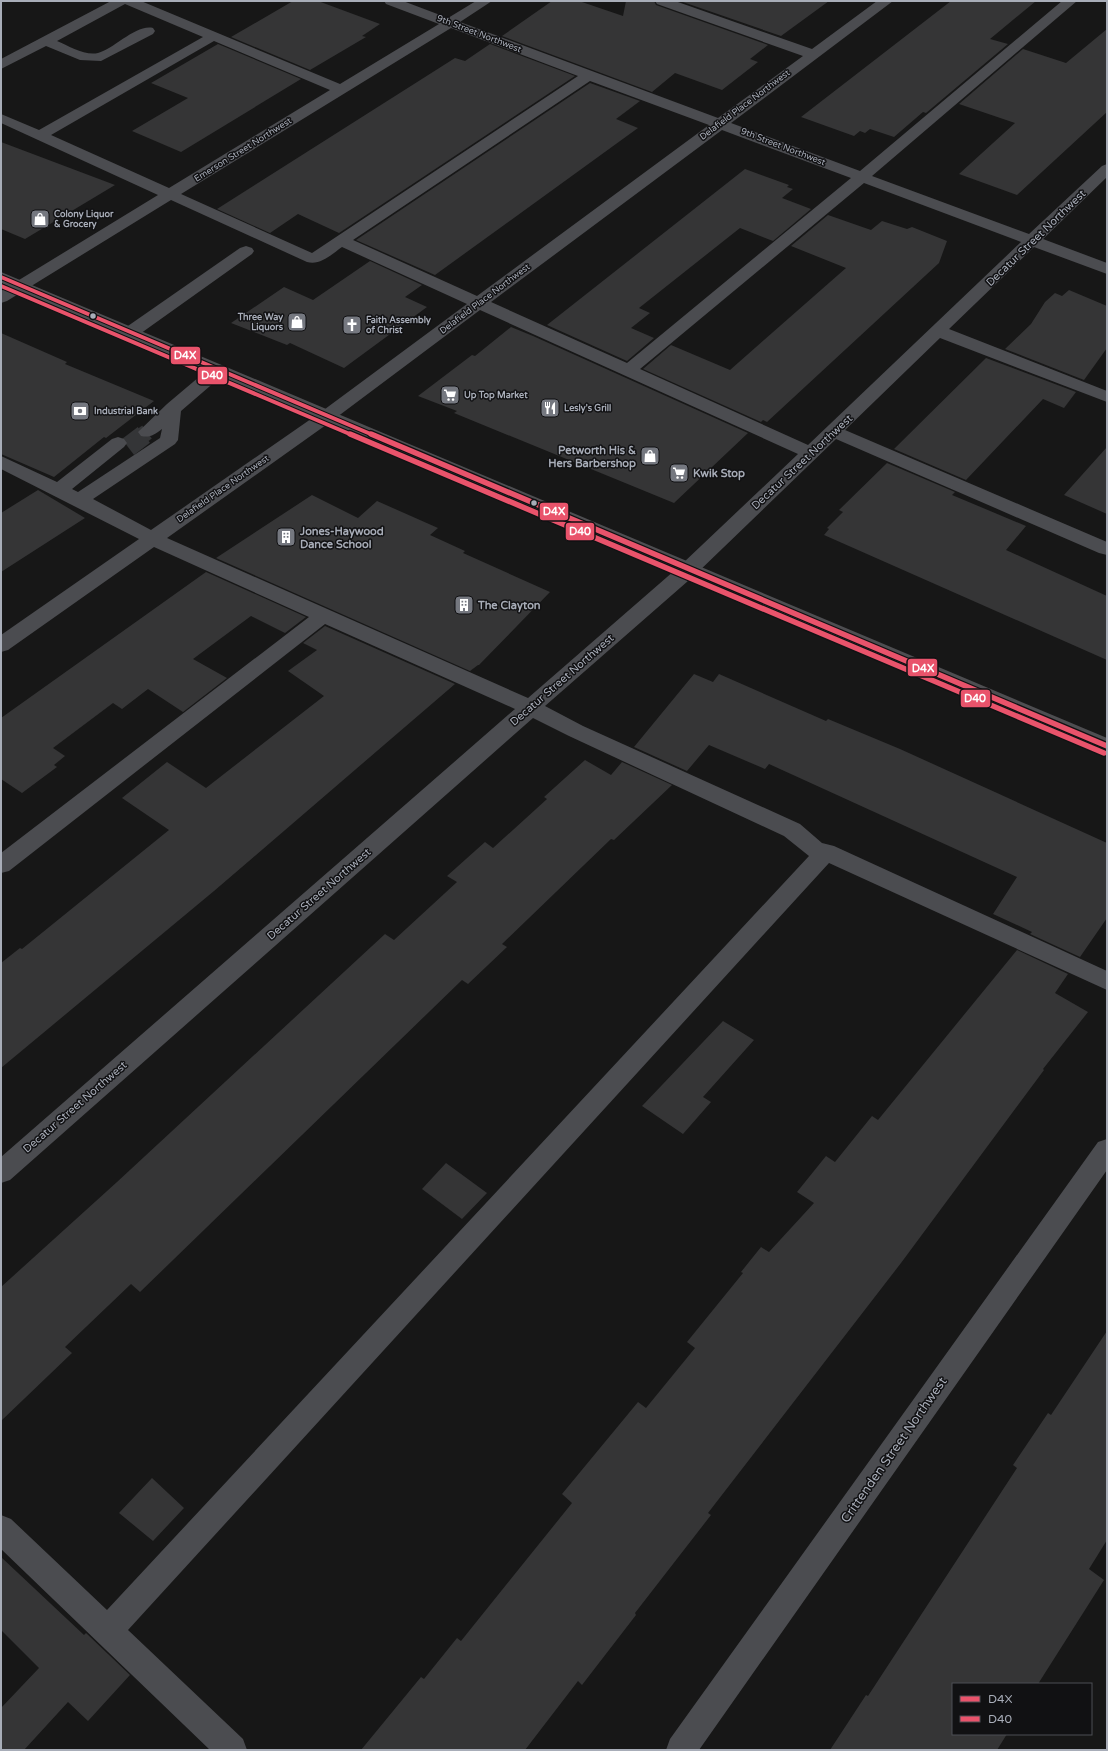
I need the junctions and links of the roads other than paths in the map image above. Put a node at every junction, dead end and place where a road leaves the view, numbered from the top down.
1 (121, 1) edge
2 (129, 1) edge
3 (391, 1) edge
4 (485, 1) edge
5 (662, 1) edge
6 (886, 1) edge
7 (1070, 1) edge
8 (687, 4) edge
9 (449, 23) junction
10 (148, 31) dead end
11 (214, 36) junction
12 (45, 41) junction
13 (814, 55) junction
14 (1, 64) edge
15 (589, 75) junction
16 (341, 89) junction
17 (1, 118) edge
18 (720, 124) junction
19 (40, 135) junction
20 (1107, 169) edge
21 (862, 177) junction
22 (170, 194) junction
23 (341, 241) junction
24 (1032, 241) junction
25 (246, 252) dead end
26 (1107, 269) edge
27 (1, 277) edge
28 (22, 286) junction
29 (1, 298) edge
30 (479, 304) junction
31 (938, 331) junction
32 (131, 332) junction
33 (218, 370) junction
34 (629, 370) junction
35 (1107, 397) edge
36 (174, 408) junction
37 (327, 416) junction
38 (142, 431) tunnel mouth
39 (834, 431) junction
40 (123, 445) tunnel mouth
41 (811, 452) junction
42 (1, 462) edge
43 (69, 495) junction
44 (153, 539) junction
45 (1107, 548) edge
46 (689, 569) junction
47 (324, 615) junction
48 (1, 645) edge
49 (531, 708) junction
50 (1107, 746) edge
51 (826, 852) junction
52 (1, 865) edge
53 (1107, 981) edge
54 (1107, 1150) edge
55 (1, 1172) edge
56 (1, 1529) edge
57 (108, 1631) junction
58 (232, 1750) edge
59 (681, 1750) edge

1 - 12 street
2 - 11 street
3 - 9 street, 9th Street Northwest
4 - 9 street, Emerson Street Northwest
5 - 8 street
6 - 13 street, Delafield Place Northwest
7 - 21 street
8 - 13 street
9 - 15 street, 9th Street Northwest
9 - 16 street, Emerson Street Northwest
10 - 12 street
11 - 16 street
11 - 19 street
12 - 14 street
13 - 18 street, Delafield Place Northwest
15 - 18 street, 9th Street Northwest
15 - 23 street
16 - 22 street, Emerson Street Northwest
17 - 19 street
18 - 21 street, 9th Street Northwest
18 - 30 street, Delafield Place Northwest
19 - 22 street
20 - 24 street, Decatur Street Northwest
21 - 24 street, 9th Street Northwest
21 - 34 street
22 - 23 street
22 - 28 street, Emerson Street Northwest
23 - 30 street
24 - 26 street, 9th Street Northwest
24 - 31 street, Decatur Street Northwest
25 - 32 street
27 - 28 highway
28 - 29 street, Emerson Street Northwest
28 - 32 highway
30 - 34 street
30 - 37 street, Delafield Place Northwest
31 - 35 street
31 - 39 street, Decatur Street Northwest
32 - 33 highway
33 - 36 street
33 - 37 highway
34 - 41 street
36 - 38 street
36 - 43 street
37 - 44 street, Delafield Place Northwest
37 - 46 highway
39 - 41 street, Decatur Street Northwest
39 - 45 street
40 - 43 street
41 - 46 street, Decatur Street Northwest
42 - 43 street
43 - 44 street
44 - 47 street
44 - 48 street, Delafield Place Northwest
46 - 49 street, Decatur Street Northwest
46 - 50 highway
47 - 49 street
47 - 52 street
49 - 51 street
49 - 55 street, Decatur Street Northwest
51 - 53 street
51 - 57 street
54 - 59 street, Crittenden Street Northwest
56 - 57 street
57 - 58 street

